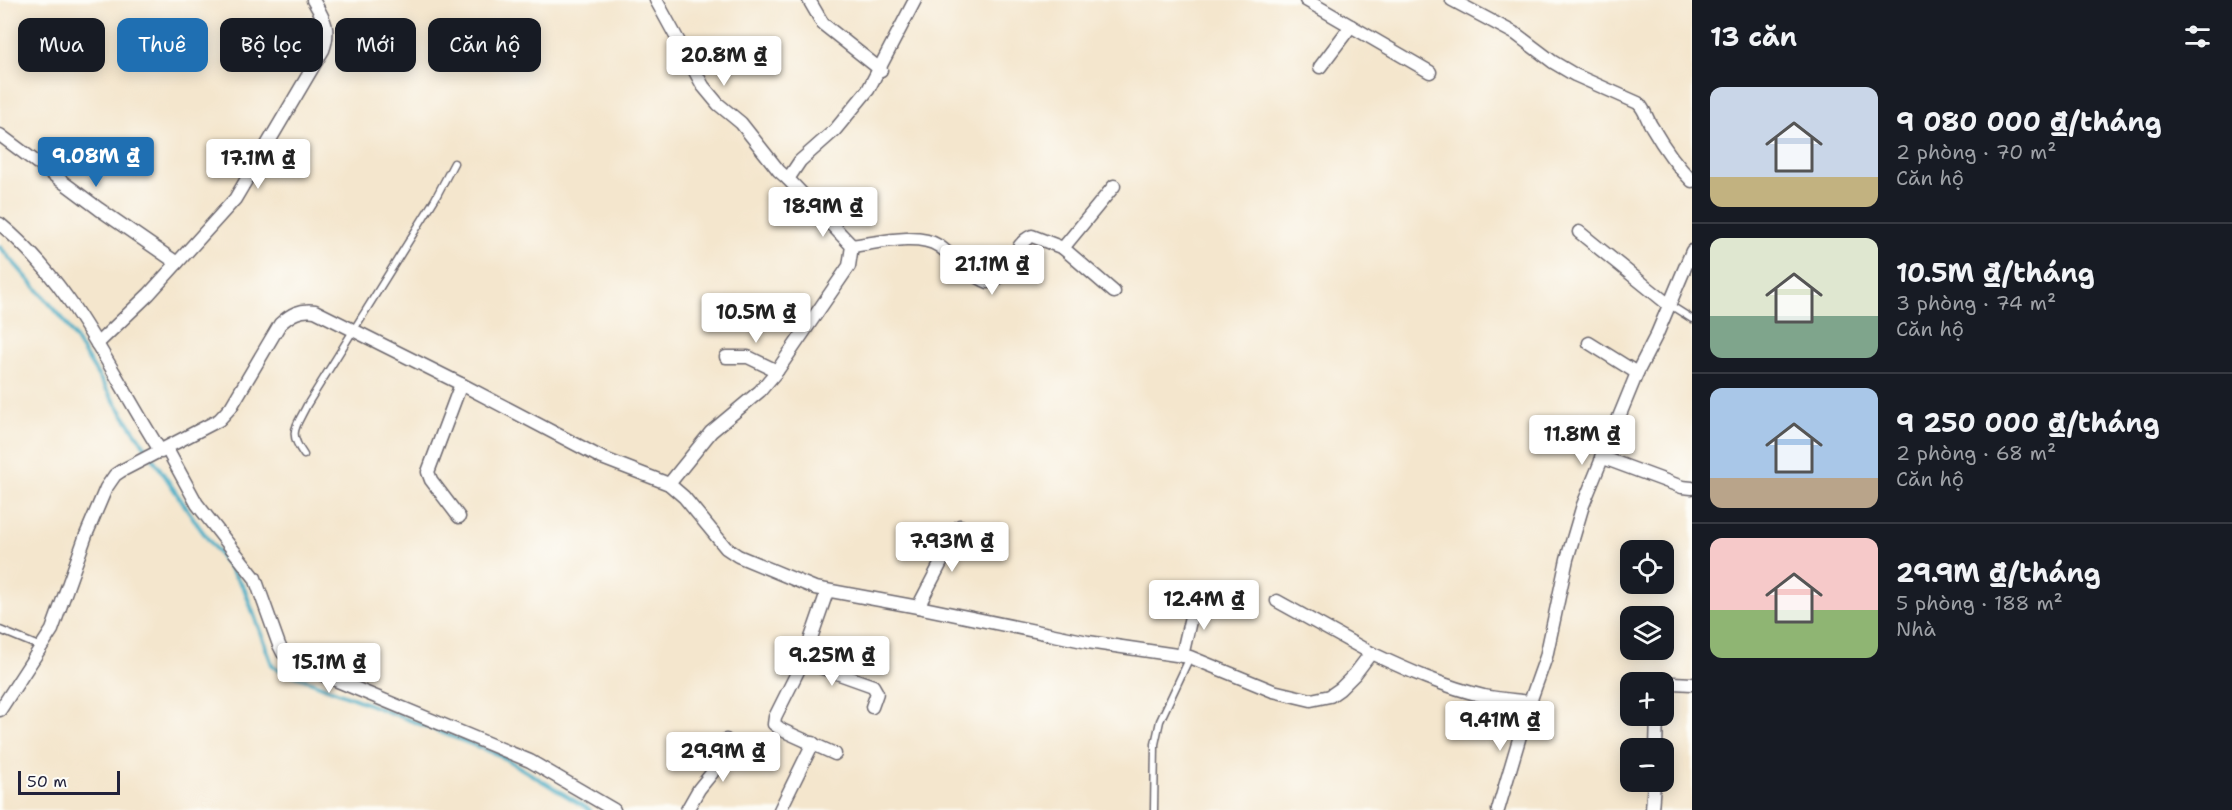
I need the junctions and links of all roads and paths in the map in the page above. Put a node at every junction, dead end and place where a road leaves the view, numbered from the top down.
1 (313, 0) edge
2 (656, 0) edge
3 (809, 0) edge
4 (915, 0) edge
5 (1306, 0) edge
6 (1452, 0) edge
7 (1351, 26) junction
8 (1320, 68) dead end
9 (881, 70) junction
10 (1430, 72) dead end
11 (0, 135) edge
12 (454, 163) dead end
13 (788, 179) junction
14 (1692, 181) edge
15 (1114, 186) dead end
16 (0, 224) edge
17 (1579, 232) dead end
18 (852, 246) junction
19 (1063, 248) junction
20 (1692, 251) edge
21 (177, 263) junction
22 (1114, 292) dead end
23 (1669, 305) junction
24 (1692, 320) edge
25 (352, 331) junction
26 (1588, 343) dead end
27 (98, 344) junction
28 (726, 357) dead end
29 (777, 371) junction
30 (1637, 373) junction
31 (461, 384) junction
32 (164, 450) junction
33 (304, 455) dead end
34 (1601, 457) junction
35 (669, 484) junction
36 (1692, 488) edge
37 (459, 517) dead end
38 (960, 526) dead end
39 (827, 592) junction
40 (1195, 598) dead end
41 (1277, 601) dead end
42 (918, 607) junction
43 (0, 630) edge
44 (42, 647) junction
45 (1371, 653) junction
46 (1186, 657) junction
47 (803, 661) junction
48 (1674, 683) edge
49 (1692, 684) edge
50 (1530, 702) junction
51 (872, 707) dead end
52 (0, 710) edge
53 (726, 740) dead end
54 (813, 743) junction
55 (835, 754) dead end
56 (1654, 792) edge
57 (614, 810) edge
58 (687, 810) edge
59 (780, 810) edge
60 (1154, 810) edge
61 (1498, 810) edge
62 (1653, 810) edge

1 - 21 street
2 - 13 street
3 - 9 street
4 - 9 street
5 - 7 street
6 - 14 street
7 - 8 street
7 - 10 street
9 - 13 street
11 - 21 street
12 - 25 lane
13 - 18 street
15 - 19 street
16 - 27 street
17 - 23 street
18 - 19 street
18 - 29 street
19 - 22 street
20 - 23 street
21 - 27 street
23 - 24 lane
23 - 30 street
25 - 31 street
25 - 32 street
25 - 33 lane
26 - 30 street
27 - 32 street
28 - 29 street
29 - 35 street
30 - 34 street
31 - 35 street
31 - 37 street
32 - 44 street
32 - 57 street
34 - 36 street
34 - 50 street
35 - 39 street
38 - 42 street
39 - 42 street
39 - 47 street
40 - 46 street
41 - 45 street
42 - 46 street
43 - 44 lane
44 - 52 street
45 - 46 street
45 - 50 street
46 - 60 lane
47 - 51 street
47 - 54 street
48 - 49 street
50 - 61 street
53 - 58 street
54 - 55 street
54 - 59 street
56 - 62 street

